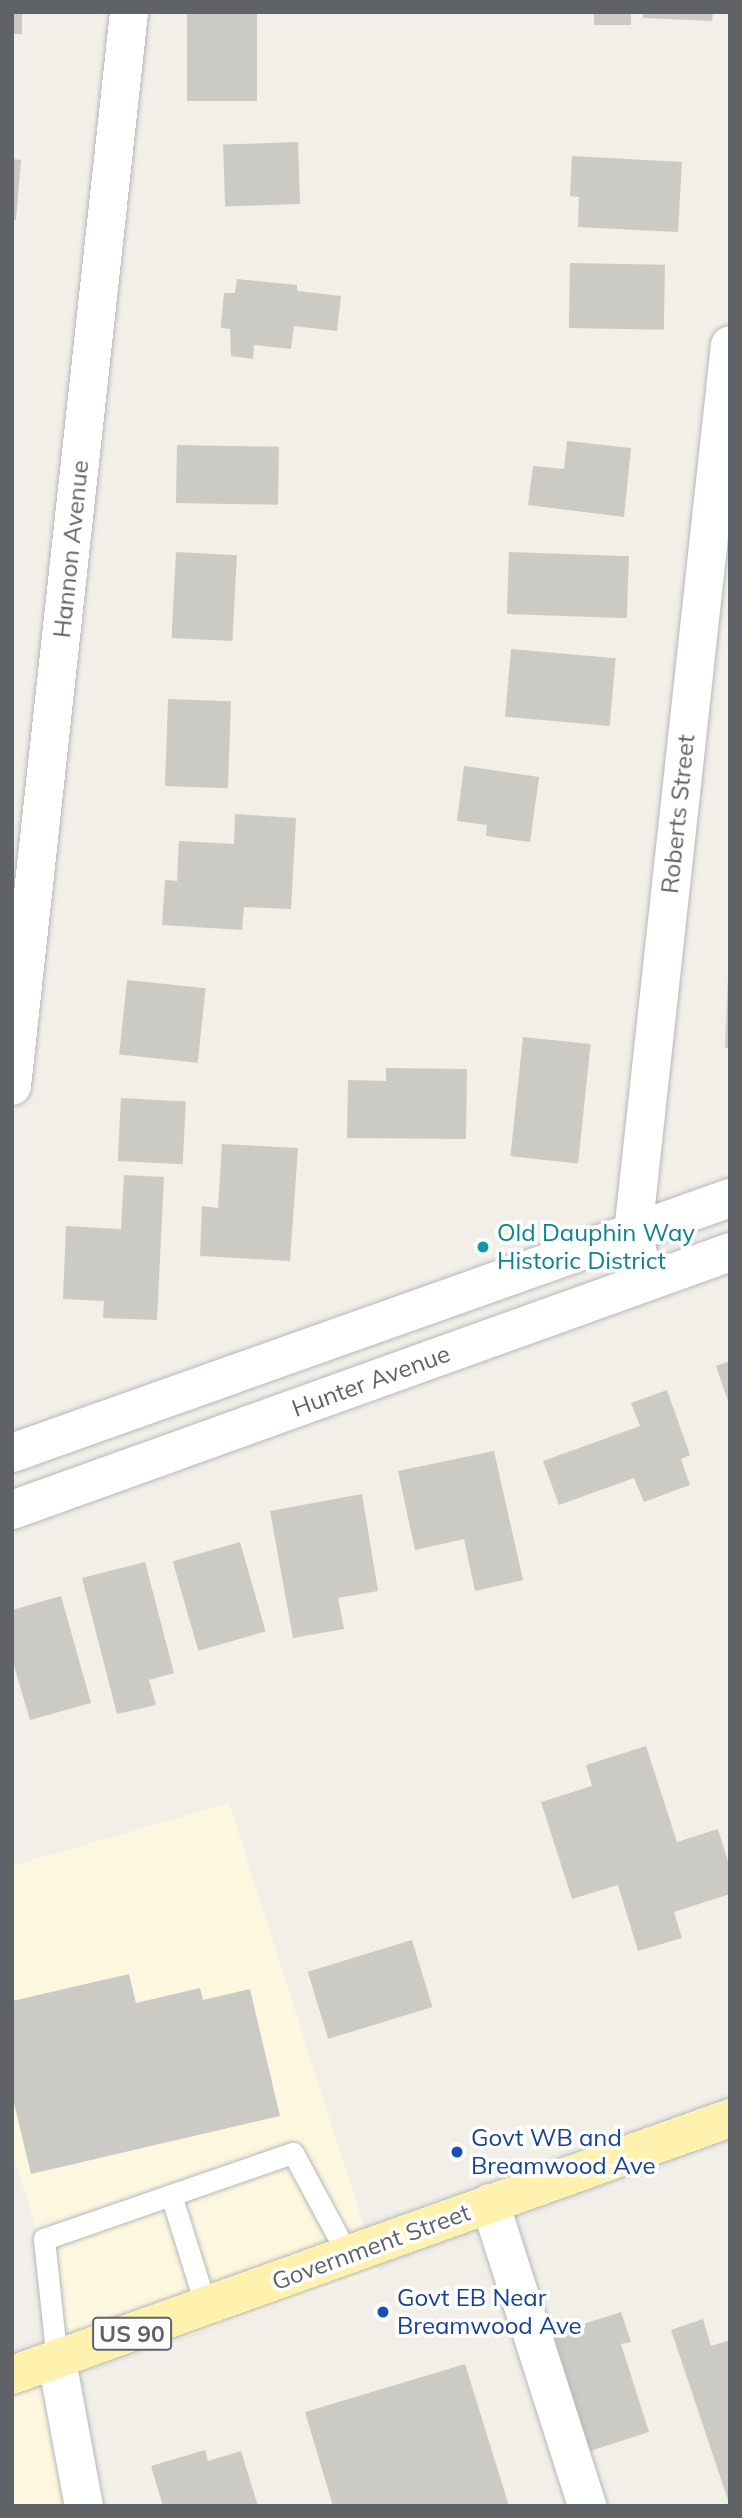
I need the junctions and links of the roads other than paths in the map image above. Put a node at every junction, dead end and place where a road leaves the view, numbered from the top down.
1 (129, 12) edge
2 (730, 345) edge
3 (12, 1086) edge
4 (730, 1198) edge
5 (633, 1233) junction
6 (730, 1252) edge
7 (645, 1282) junction
8 (12, 1453) edge
9 (12, 1510) edge
10 (730, 2118) edge
11 (171, 2195) junction
12 (490, 2203) junction
13 (348, 2255) junction
14 (206, 2307) junction
15 (57, 2361) junction
16 (12, 2375) edge
17 (84, 2506) edge
18 (587, 2506) edge

1 - 3 street, Hannon Avenue
2 - 5 street, Roberts Street
4 - 5 street
5 - 7 street, Roberts Street
5 - 8 street
6 - 7 street, Hunter Avenue
7 - 9 street, Hunter Avenue
10 - 12 main road, Government Street / US 90
11 - 13 lane
11 - 14 lane
11 - 15 lane
12 - 13 main road, Government Street / US 90
12 - 18 street
13 - 14 main road, Government Street / US 90
14 - 15 main road, Government Street / US 90
15 - 16 main road, Government Street / US 90
15 - 17 street

